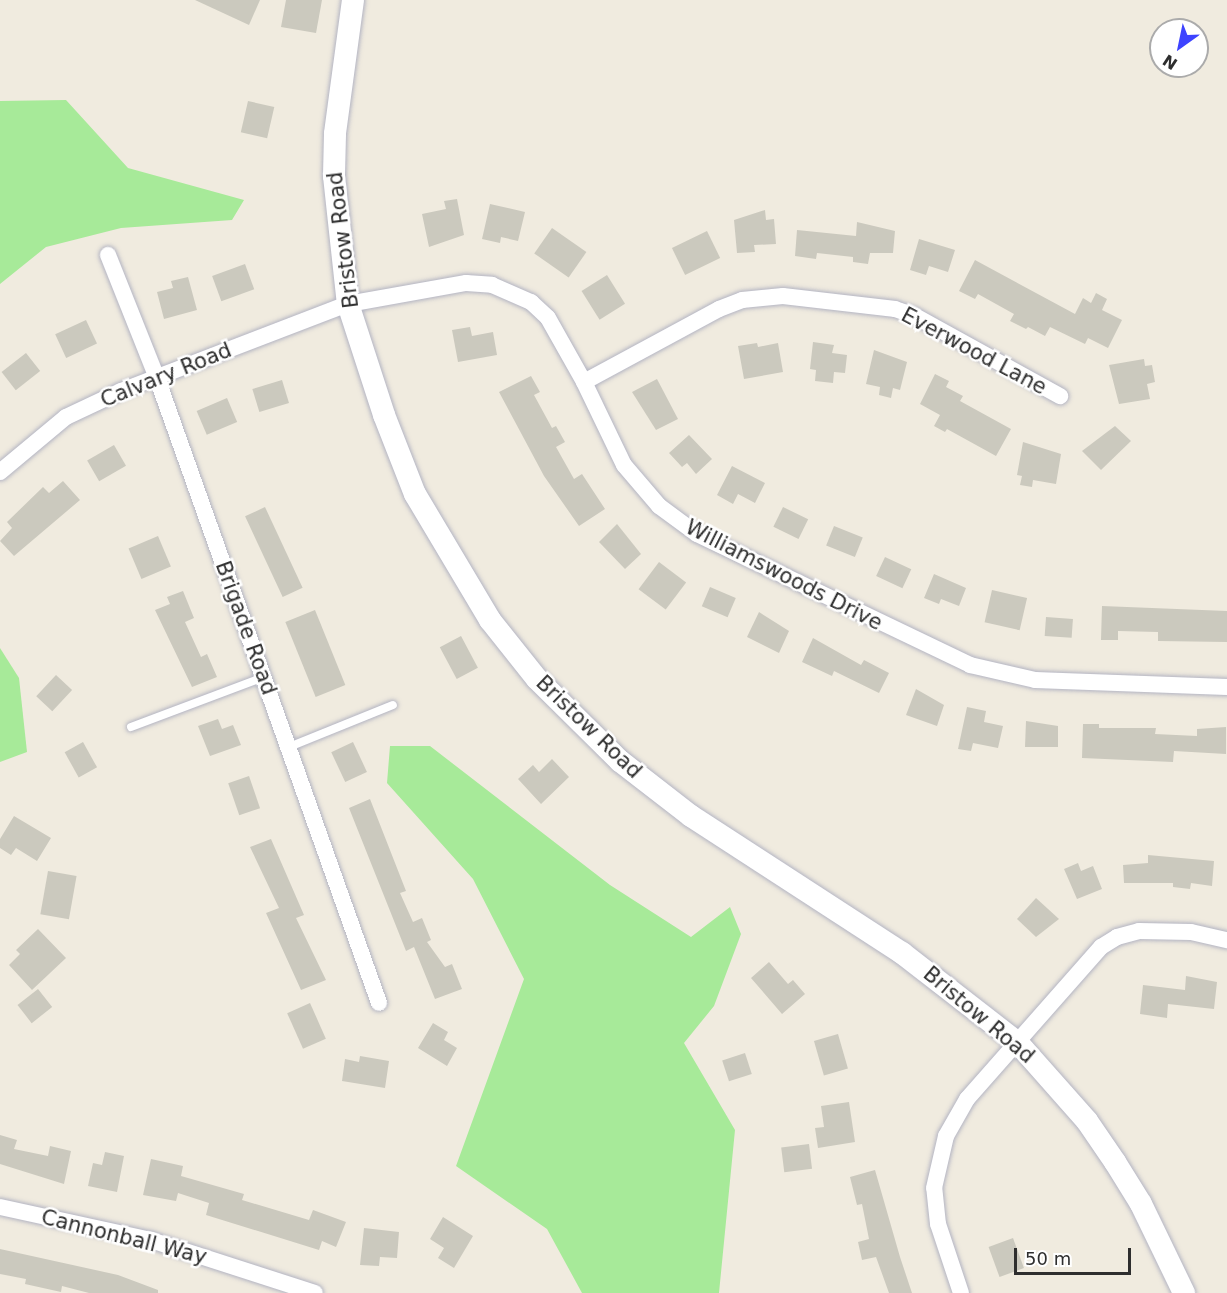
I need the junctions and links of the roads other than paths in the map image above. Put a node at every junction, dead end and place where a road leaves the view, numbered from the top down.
1 (353, 0) edge
2 (108, 255) dead end
3 (348, 304) junction
4 (157, 378) junction
5 (584, 382) junction
6 (1060, 396) dead end
7 (0, 472) edge
8 (264, 677) junction
9 (1227, 687) edge
10 (393, 705) dead end
11 (131, 727) dead end
12 (290, 747) junction
13 (1227, 940) edge
14 (379, 1003) dead end
15 (1018, 1043) junction
16 (0, 1207) edge
17 (315, 1293) edge
18 (961, 1293) edge
19 (1184, 1293) edge

1 - 3 main road, Bristow Road
2 - 4 street, Brigade Road
3 - 4 street, Calvary Road
3 - 5 street, Williamswoods Drive
3 - 15 main road, Bristow Road
4 - 7 street, Calvary Road
4 - 8 street, Brigade Road
5 - 6 street, Everwood Lane
5 - 9 street, Williamswoods Drive
8 - 11 lane
8 - 12 street, Brigade Road
10 - 12 lane
12 - 14 street, Brigade Road
13 - 15 street
15 - 18 street
15 - 19 main road, Bristow Road
16 - 17 street, Cannonball Way

